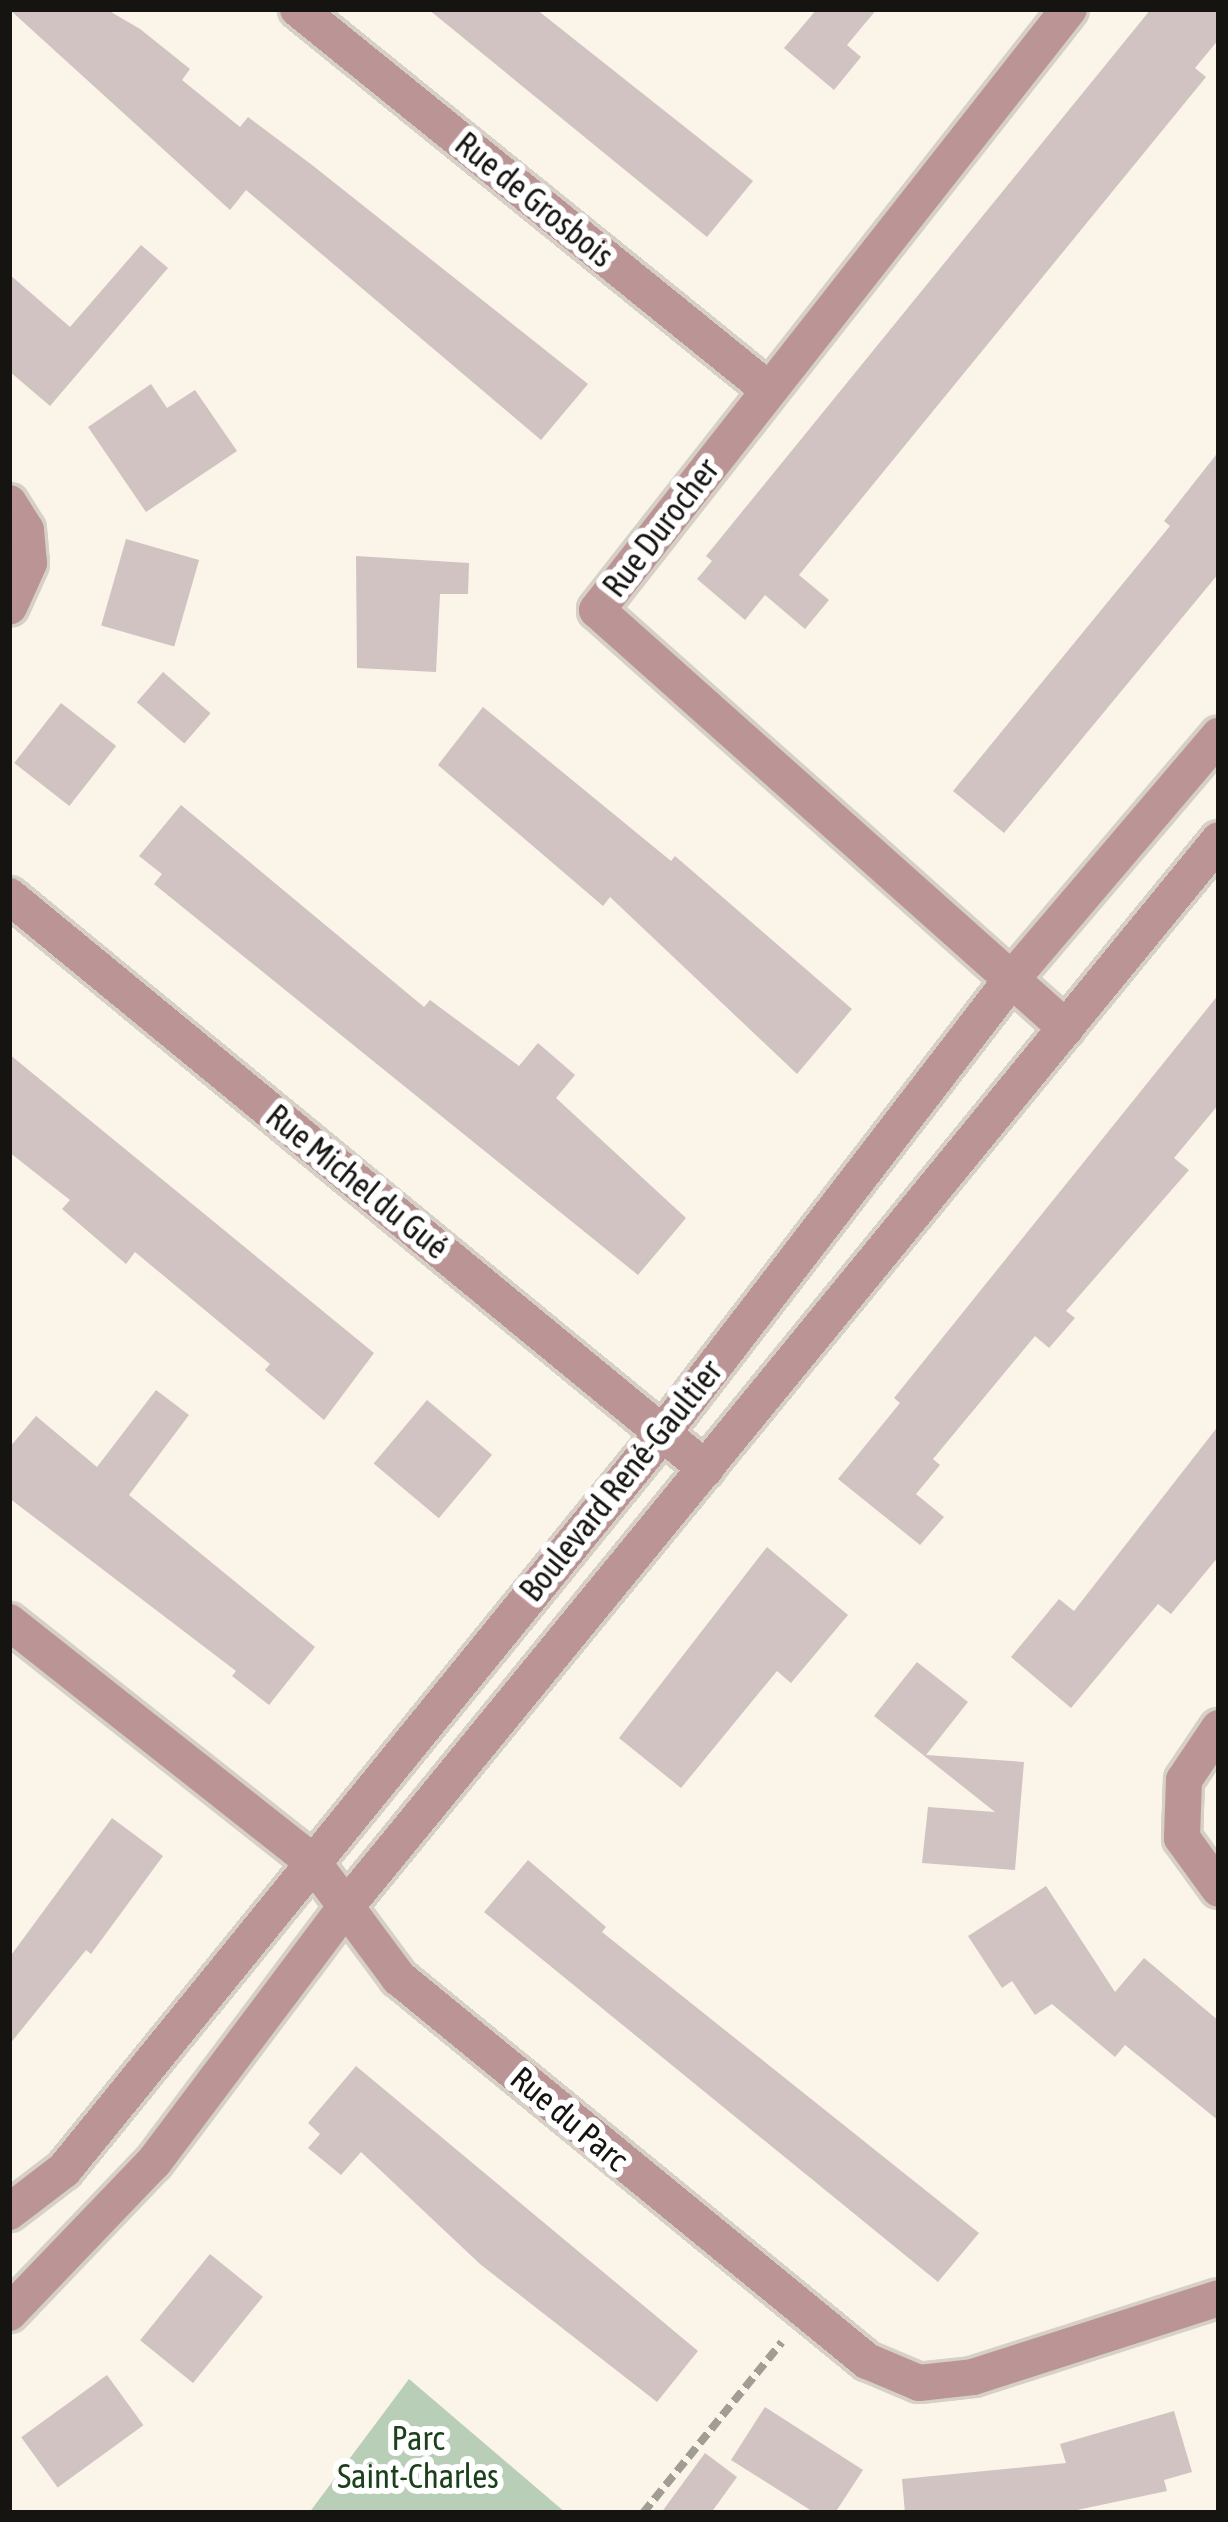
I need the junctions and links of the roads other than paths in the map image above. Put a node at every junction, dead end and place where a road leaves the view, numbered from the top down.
1 (1069, 9) edge
2 (311, 13) edge
3 (770, 390) junction
4 (9, 503) edge
5 (9, 608) edge
6 (1219, 736) edge
7 (1219, 840) edge
8 (9, 896) edge
9 (1011, 980) junction
10 (1066, 1028) junction
11 (662, 1434) junction
12 (706, 1469) junction
13 (9, 1622) edge
14 (1219, 1728) edge
15 (312, 1862) junction
16 (1219, 1889) edge
17 (345, 1908) junction
18 (9, 2212) edge
19 (1219, 2298) edge
20 (9, 2313) edge

1 - 3 street, Rue Durocher
2 - 3 street, Rue de Grosbois
3 - 9 street, Rue Durocher
4 - 5 street
6 - 9 street, Boulevard René-Gaultier
7 - 10 street, Boulevard René-Gaultier
8 - 11 street, Rue Michel du Gué
9 - 10 street, Rue Durocher
9 - 11 street, Boulevard René-Gaultier
10 - 12 street, Boulevard René-Gaultier
11 - 12 street, Rue Michel du Gué
11 - 15 street, Boulevard René-Gaultier
12 - 17 street, Boulevard René-Gaultier
13 - 15 street, Rue du Parc
14 - 16 street
15 - 17 street, Rue du Parc
15 - 18 street, Boulevard René-Gaultier
17 - 19 street, Rue du Parc
17 - 20 street, Boulevard René-Gaultier

